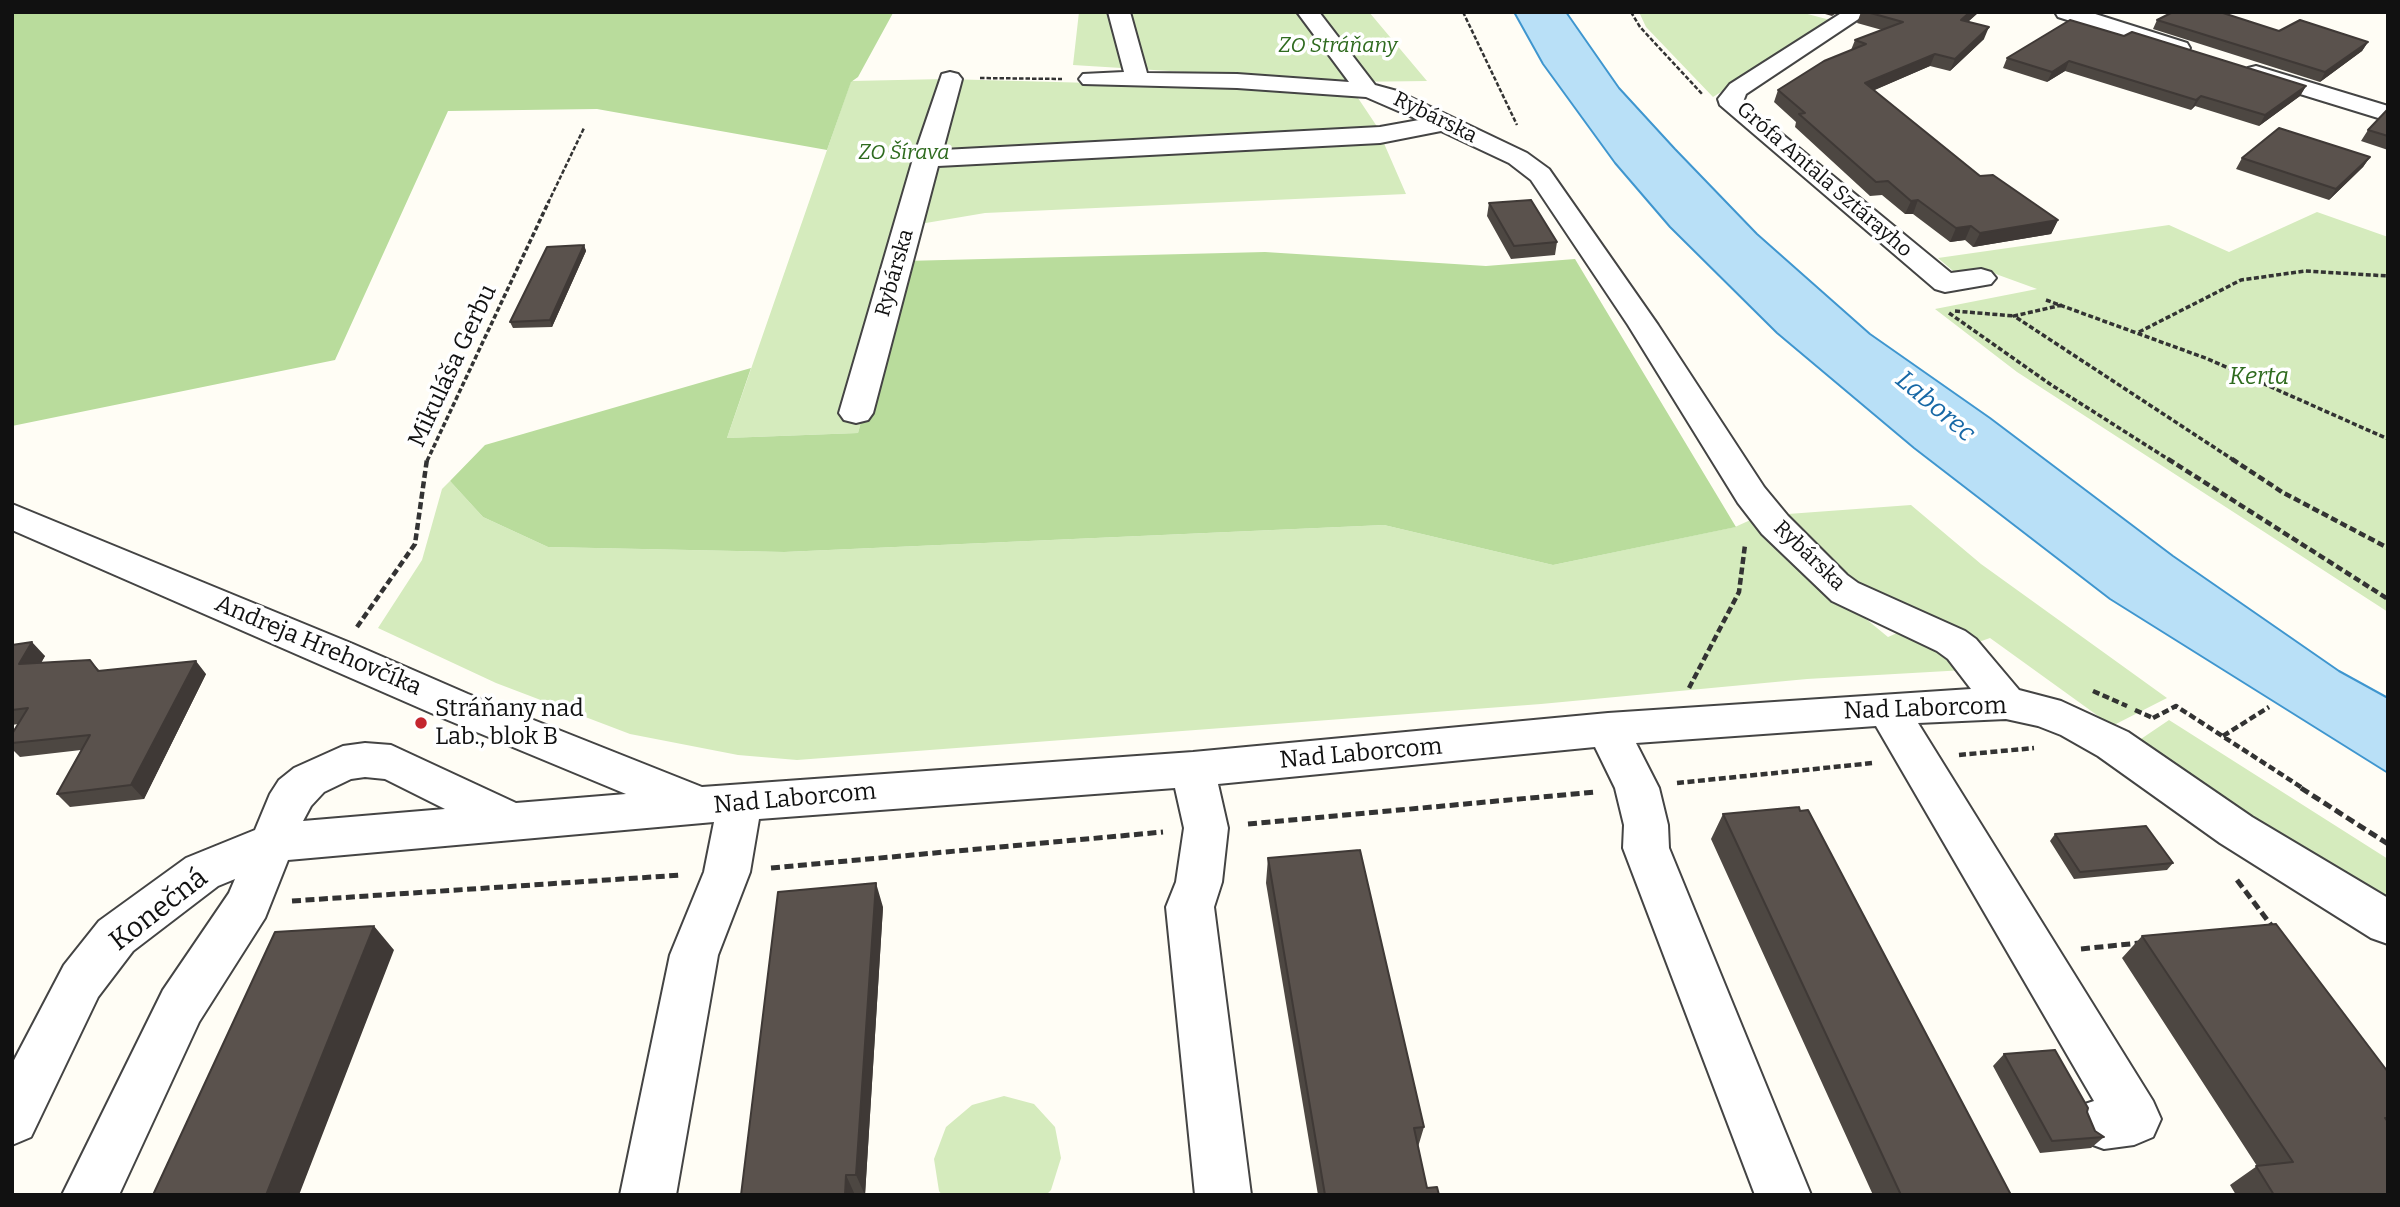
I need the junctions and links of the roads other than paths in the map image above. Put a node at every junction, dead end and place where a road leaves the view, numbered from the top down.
1 (1119, 12) edge
2 (1308, 12) edge
3 (1858, 12) edge
4 (2066, 12) edge
5 (2194, 53) edge
6 (2233, 65) edge
7 (950, 79) road end
8 (1091, 79) road end
9 (1137, 79) junction
10 (1367, 90) junction
11 (2388, 114) edge
12 (1442, 123) junction
13 (926, 159) junction
14 (1981, 278) dead end
15 (856, 413) dead end
16 (12, 516) edge
17 (2006, 703) junction
18 (1887, 709) junction
19 (1608, 729) junction
20 (1192, 769) junction
21 (721, 804) junction
22 (513, 822) junction
23 (273, 842) junction
24 (2388, 923) edge
25 (14, 1110) edge
26 (2104, 1123) dead end
27 (90, 1195) edge
28 (648, 1195) edge
29 (1223, 1195) edge
30 (1783, 1195) edge

1 - 9 street
2 - 10 street
3 - 14 street, Grófa Antala Sztárayho
4 - 5 street
6 - 11 street
7 - 13 street, Rybárska
8 - 9 street, Rybárska
9 - 10 street, Rybárska
10 - 12 street, Rybárska
12 - 13 street
12 - 17 street, Rybárska
13 - 15 street, Rybárska
16 - 21 street, Andreja Hrehovčíka
17 - 18 street, Nad Laborcom
17 - 24 street, Nad Laborcom
18 - 19 street, Nad Laborcom
18 - 26 street
19 - 20 street, Nad Laborcom
19 - 30 street
20 - 21 street, Nad Laborcom
20 - 29 street
21 - 22 street, Nad Laborcom
21 - 28 street
22 - 23 street, Nad Laborcom
22 - 23 street
23 - 25 street, Konečná
23 - 27 street

